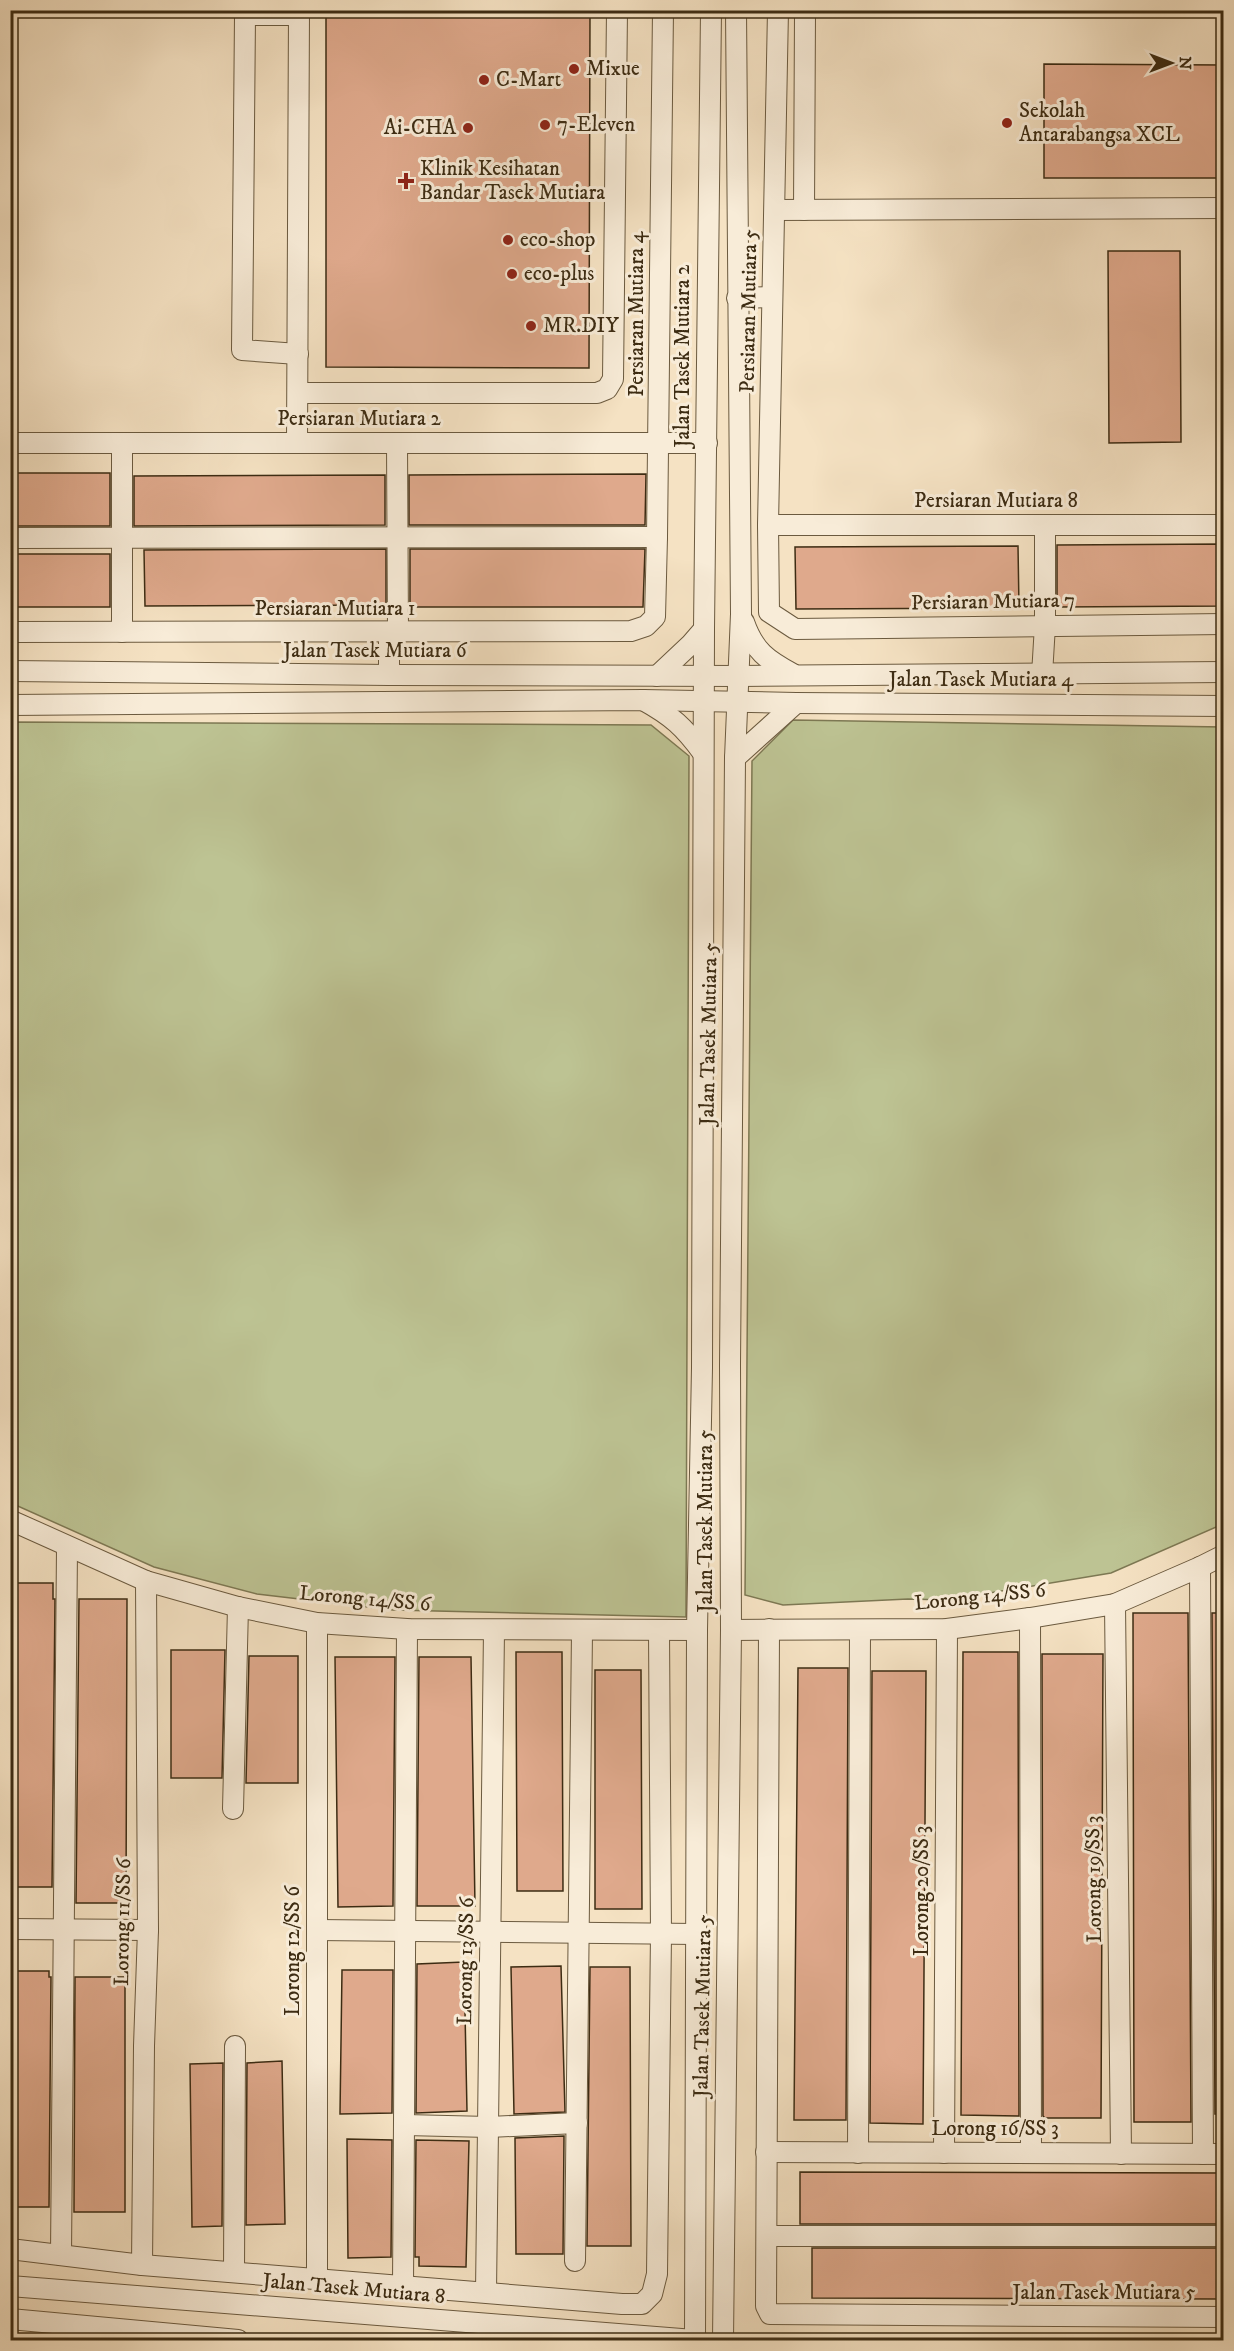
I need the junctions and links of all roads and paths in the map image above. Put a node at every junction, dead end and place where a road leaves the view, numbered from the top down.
1 (616, 10) edge
2 (663, 10) edge
3 (711, 10) edge
4 (735, 10) edge
5 (778, 10) edge
6 (299, 13) edge
7 (806, 13) dead end
8 (735, 39) junction
9 (711, 40) junction
10 (1224, 208) edge
11 (775, 210) junction
12 (804, 210) junction
13 (772, 297) junction
14 (737, 298) junction
15 (298, 354) junction
16 (298, 393) junction
17 (10, 443) edge
18 (122, 443) junction
19 (297, 443) junction
20 (397, 443) junction
21 (660, 443) junction
22 (708, 443) junction
23 (768, 525) junction
24 (1045, 525) junction
25 (1224, 525) edge
26 (398, 537) junction
27 (657, 537) junction
28 (10, 538) edge
29 (123, 538) junction
30 (769, 612) joint
31 (741, 614) junction
32 (655, 617) joint
33 (1045, 624) junction
34 (1224, 624) edge
35 (704, 629) junction
36 (10, 632) edge
37 (122, 632) junction
38 (394, 633) junction
39 (10, 671) edge
40 (117, 672) junction
41 (1224, 672) edge
42 (793, 674) junction
43 (389, 675) junction
44 (704, 675) junction
45 (1042, 675) junction
46 (657, 676) junction
47 (740, 676) junction
48 (643, 700) junction
49 (705, 701) junction
50 (738, 701) junction
51 (796, 703) junction
52 (10, 705) edge
53 (116, 705) junction
54 (1224, 705) edge
55 (703, 753) junction
56 (735, 758) junction
57 (730, 1365) junction
58 (702, 1368) junction
59 (10, 1520) edge
60 (67, 1547) junction
61 (1224, 1555) edge
62 (1200, 1567) junction
63 (146, 1581) junction
64 (1115, 1604) junction
65 (238, 1607) junction
66 (1030, 1618) junction
67 (317, 1623) junction
68 (407, 1629) junction
69 (769, 1629) junction
70 (947, 1629) junction
71 (494, 1630) junction
72 (697, 1630) junction
73 (731, 1630) junction
74 (860, 1630) junction
75 (582, 1631) junction
76 (659, 1631) junction
77 (233, 1809) dead end
78 (10, 1929) edge
79 (62, 1929) junction
80 (148, 1930) junction
81 (317, 1930) junction
82 (406, 1931) junction
83 (491, 1932) junction
84 (579, 1933) junction
85 (666, 1934) junction
86 (694, 1934) junction
87 (235, 2046) dead end
88 (577, 2123) junction
89 (405, 2126) junction
90 (489, 2127) junction
91 (766, 2152) junction
92 (858, 2153) junction
93 (945, 2153) junction
94 (1031, 2153) junction
95 (1121, 2154) junction
96 (1203, 2154) junction
97 (1224, 2154) edge
98 (767, 2236) junction
99 (1224, 2236) edge
100 (10, 2249) edge
101 (61, 2255) junction
102 (575, 2261) dead end
103 (142, 2265) junction
104 (234, 2272) junction
105 (317, 2278) junction
106 (10, 2286) edge
107 (403, 2286) junction
108 (486, 2292) junction
109 (1224, 2317) edge
110 (10, 2319) edge
111 (238, 2340) edge
112 (694, 2340) edge
113 (723, 2340) edge

1 - 16 street
2 - 21 street, Persiaran Mutiara 4
3 - 9 street, Jalan Tasek Mutiara 2
4 - 8 street
5 - 11 street, Persiaran Mutiara 5
6 - 15 street
6 - 15 street
7 - 12 street
8 - 9 street
8 - 14 street
9 - 22 street, Jalan Tasek Mutiara 2
10 - 12 street
11 - 12 street
11 - 13 street, Persiaran Mutiara 5
13 - 14 street
13 - 23 street, Persiaran Mutiara 5
14 - 31 street
15 - 16 street
16 - 19 street
17 - 18 street, Persiaran Mutiara 2
18 - 19 street, Persiaran Mutiara 2
18 - 29 street
19 - 20 street, Persiaran Mutiara 2
20 - 21 street, Persiaran Mutiara 2
20 - 26 street
21 - 22 street, Persiaran Mutiara 2
21 - 27 street, Persiaran Mutiara 4
22 - 35 street, Jalan Tasek Mutiara 2
23 - 24 street, Persiaran Mutiara 8
23 - 30 street, Persiaran Mutiara 5
24 - 25 street, Persiaran Mutiara 8
24 - 33 street
26 - 27 street
26 - 29 street
26 - 38 street
27 - 32 street, Persiaran Mutiara 4
28 - 29 street
29 - 37 street
30 - 33 street, Persiaran Mutiara 7
31 - 42 street
31 - 47 street
32 - 38 street, Persiaran Mutiara 1
33 - 34 street, Persiaran Mutiara 7
33 - 45 street
35 - 44 street, Jalan Tasek Mutiara 2
35 - 46 street
36 - 37 street, Persiaran Mutiara 1
37 - 38 street, Persiaran Mutiara 1
38 - 43 street
39 - 40 street, Jalan Tasek Mutiara 6
40 - 43 street, Jalan Tasek Mutiara 6
40 - 53 street
41 - 45 street, Jalan Tasek Mutiara 4
42 - 45 street, Jalan Tasek Mutiara 4
42 - 47 street, Jalan Tasek Mutiara 4
43 - 46 street, Jalan Tasek Mutiara 6
44 - 46 street, Jalan Tasek Mutiara 6
44 - 47 street, Jalan Tasek Mutiara 6
44 - 49 street, Jalan Tasek Mutiara 2
47 - 50 street
48 - 49 street
48 - 53 street
48 - 55 street
49 - 50 street
49 - 55 street, Jalan Tasek Mutiara 5
50 - 51 street, Jalan Tasek Mutiara 4
50 - 56 street, Jalan Tasek Mutiara 5
51 - 54 street, Jalan Tasek Mutiara 4
51 - 56 street
52 - 53 street
55 - 58 street, Jalan Tasek Mutiara 5
56 - 57 street, Jalan Tasek Mutiara 5
57 - 58 street
57 - 73 street, Jalan Tasek Mutiara 5
58 - 72 street, Jalan Tasek Mutiara 5
59 - 60 street, Lorong 14/SS 6
60 - 63 street, Lorong 14/SS 6
60 - 79 street
61 - 62 street, Lorong 14/SS 6
62 - 64 street, Lorong 14/SS 6
62 - 96 street
63 - 65 street, Lorong 14/SS 6
63 - 80 street, Lorong 11/SS 6
64 - 66 street, Lorong 14/SS 6
64 - 95 street, Lorong 19/SS 3
65 - 67 street, Lorong 14/SS 6
65 - 77 street
66 - 70 street, Lorong 14/SS 6
66 - 94 street
67 - 68 street, Lorong 14/SS 6
67 - 81 street, Lorong 12/SS 6
68 - 71 street, Lorong 14/SS 6
68 - 82 street
69 - 73 street, Lorong 14/SS 6
69 - 74 street, Lorong 14/SS 6
69 - 91 street, Jalan Tasek Mutiara 5
70 - 74 street, Lorong 14/SS 6
70 - 93 street, Lorong 20/SS 3
71 - 75 street, Lorong 14/SS 6
71 - 83 street, Lorong 13/SS 6
72 - 76 street, Lorong 14/SS 6
72 - 86 street, Jalan Tasek Mutiara 5
73 - 113 street, Jalan Tasek Mutiara 5
74 - 92 street
75 - 76 street, Lorong 14/SS 6
75 - 84 street
76 - 85 street, Jalan Tasek Mutiara 5
78 - 79 street
79 - 80 street
79 - 101 street
80 - 103 street, Lorong 11/SS 6
81 - 82 street
81 - 105 street, Lorong 12/SS 6
82 - 83 street
82 - 89 street
83 - 84 street
83 - 90 street, Lorong 13/SS 6
84 - 85 street
84 - 88 street
85 - 86 street
85 - 108 street, Jalan Tasek Mutiara 5
86 - 112 street, Jalan Tasek Mutiara 5
87 - 104 street
88 - 90 street
88 - 102 street
89 - 90 street
89 - 107 street
90 - 108 street, Lorong 13/SS 6
91 - 92 street, Lorong 16/SS 3
91 - 98 street, Jalan Tasek Mutiara 5
92 - 93 street, Lorong 16/SS 3
93 - 94 street, Lorong 16/SS 3
94 - 95 street, Lorong 16/SS 3
95 - 96 street, Lorong 16/SS 3
96 - 97 street, Lorong 16/SS 3
98 - 99 street
98 - 109 street, Jalan Tasek Mutiara 5
100 - 101 street, Jalan Tasek Mutiara 8
101 - 103 street, Jalan Tasek Mutiara 8
103 - 104 street, Jalan Tasek Mutiara 8
104 - 105 street, Jalan Tasek Mutiara 8
105 - 107 street, Jalan Tasek Mutiara 8
106 - 112 street, Jalan Tasek Mutiara 8
107 - 108 street, Jalan Tasek Mutiara 8
110 - 111 street

